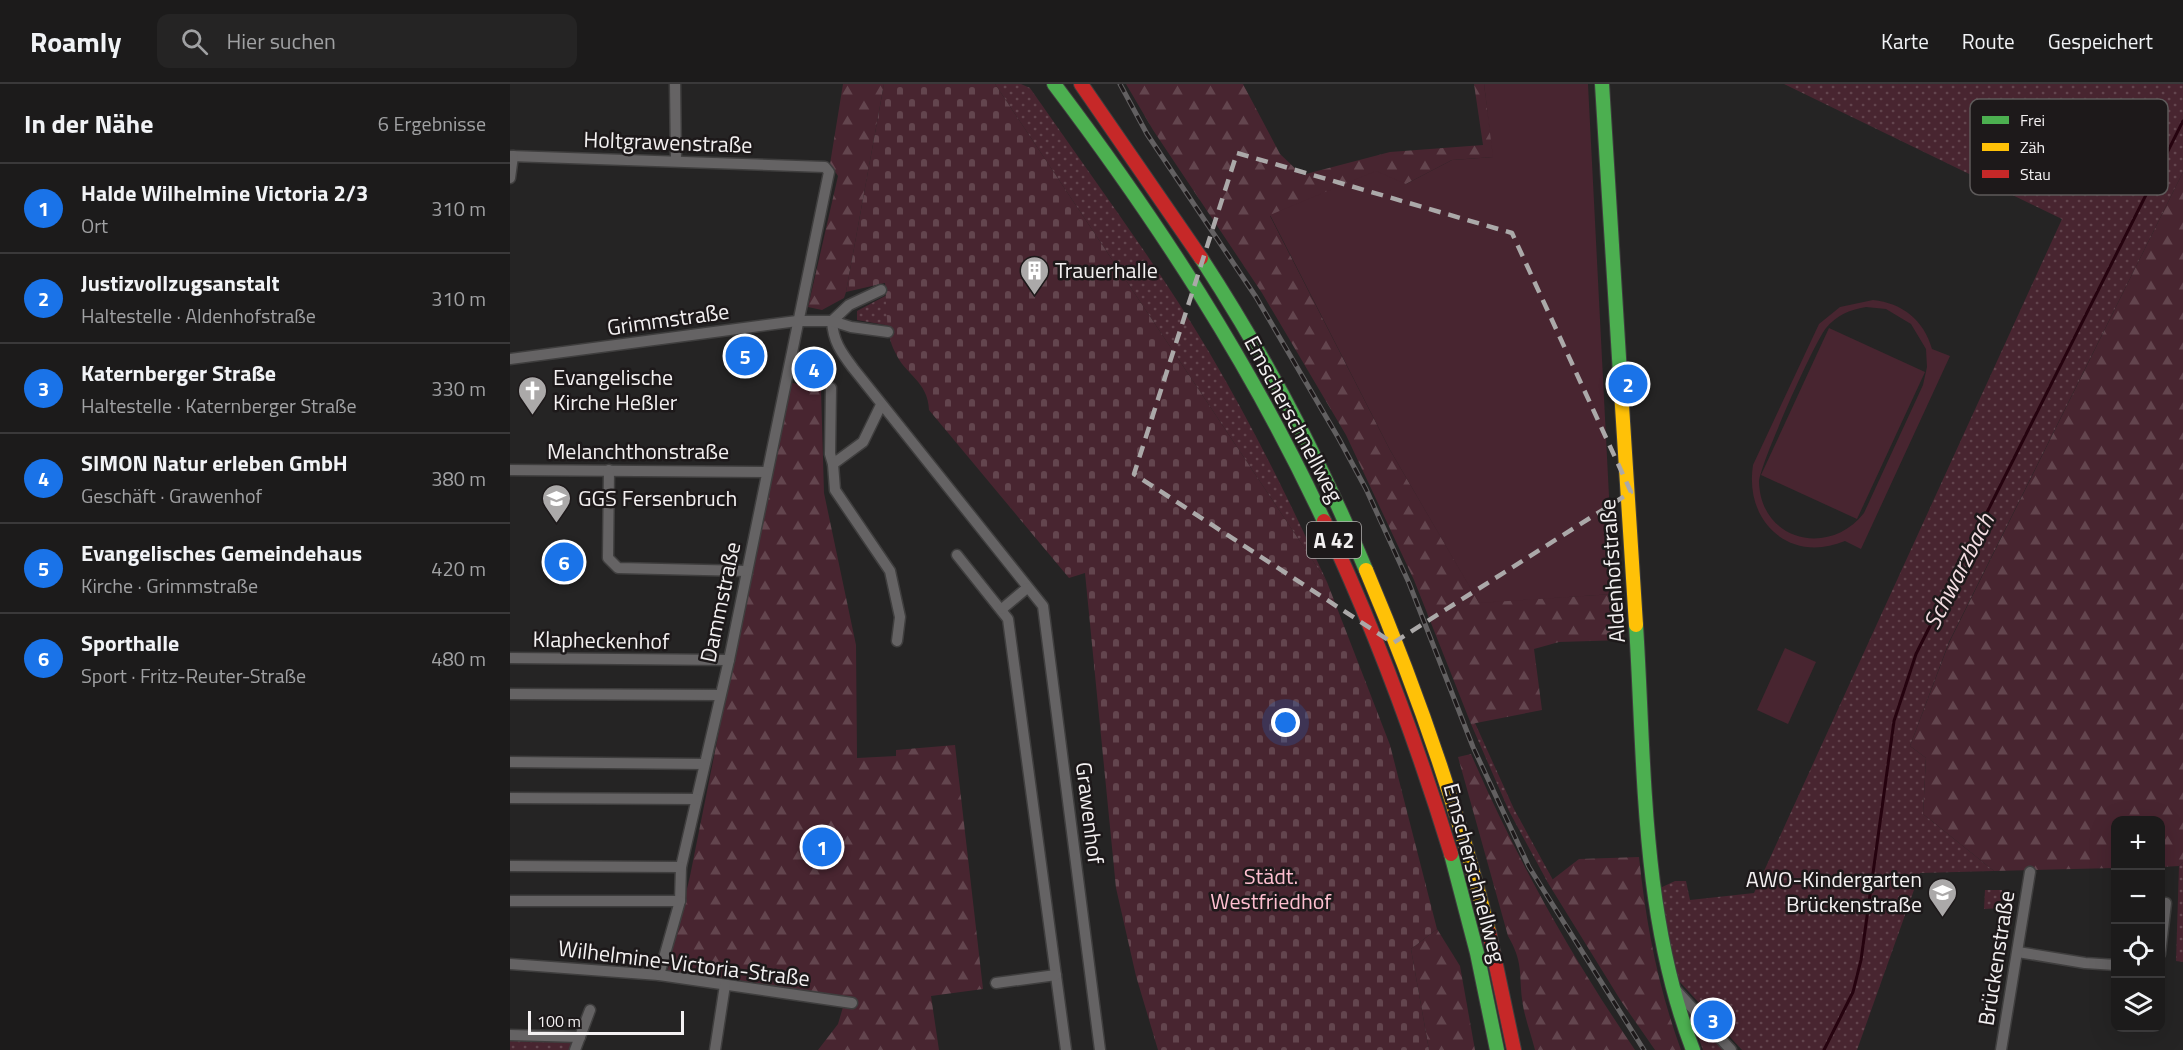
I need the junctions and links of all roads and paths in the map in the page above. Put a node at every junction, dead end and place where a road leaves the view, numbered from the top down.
1 (675, 84) edge
2 (1054, 84) edge
3 (1081, 84) edge
4 (1602, 84) edge
5 (511, 156) edge
6 (676, 161) junction
7 (825, 167) joint
8 (510, 178) edge
9 (881, 290) dead end
10 (797, 321) junction
11 (832, 321) junction
12 (888, 332) dead end
13 (510, 359) edge
14 (831, 388) dead end
15 (881, 405) junction
16 (833, 464) junction
17 (510, 470) edge
18 (609, 470) junction
19 (767, 472) junction
20 (957, 555) dead end
21 (747, 571) junction
22 (1027, 588) junction
23 (1002, 609) junction
24 (897, 640) dead end
25 (510, 658) edge
26 (729, 660) junction
27 (510, 694) edge
28 (720, 695) junction
29 (510, 762) edge
30 (704, 764) junction
31 (510, 798) edge
32 (696, 799) junction
33 (510, 866) edge
34 (681, 867) junction
35 (2030, 872) dead end
36 (510, 901) edge
37 (681, 901) junction
38 (2166, 903) dead end
39 (2164, 924) edge
40 (2018, 952) junction
41 (510, 964) edge
42 (2111, 965) edge
43 (659, 975) junction
44 (1056, 975) junction
45 (996, 982) dead end
46 (1670, 983) junction
47 (725, 985) junction
48 (852, 1003) dead end
49 (590, 1010) dead end
50 (510, 1035) edge
51 (580, 1037) junction
52 (575, 1050) edge
53 (715, 1050) edge
54 (1066, 1050) edge
55 (1100, 1050) edge
56 (1497, 1050) edge
57 (1514, 1050) edge
58 (1694, 1050) edge
59 (1731, 1050) edge
60 (2001, 1050) edge

1 - 6 street
2 - 56 main road, Emscherschnellweg / A 42
3 - 57 main road, Emscherschnellweg / A 42
4 - 46 main road, Aldenhofstraße
5 - 6 street, Holtgrawenstraße
5 - 8 street
6 - 7 street, Holtgrawenstraße
7 - 10 street, Dammstraße
9 - 11 street
10 - 11 street, Grimmstraße
10 - 13 street, Grimmstraße
10 - 19 street, Dammstraße
11 - 12 street, Grimmstraße
11 - 15 street, Grawenhof
14 - 16 street
15 - 16 street
15 - 22 street, Grawenhof
16 - 24 street
17 - 18 street, Melanchthonstraße
18 - 19 street, Melanchthonstraße
18 - 21 street
19 - 21 street, Dammstraße
20 - 23 street
21 - 26 street, Dammstraße
22 - 23 street
22 - 55 street, Grawenhof
23 - 44 street
25 - 26 street, Klapheckenhof
26 - 28 street, Dammstraße
27 - 28 street
28 - 30 street, Dammstraße
29 - 30 street
30 - 32 street, Dammstraße
31 - 32 street
32 - 34 street, Dammstraße
33 - 34 street
34 - 37 street, Dammstraße
35 - 40 street, Brückenstraße
36 - 37 street
37 - 43 street, Dammstraße
38 - 39 street
40 - 42 street
40 - 60 street, Brückenstraße
41 - 43 street, Wilhelmine-Victoria-Straße
43 - 47 street, Wilhelmine-Victoria-Straße
44 - 45 street
44 - 54 street
46 - 58 main road, Aldenhofstraße
46 - 59 street
47 - 48 street, Wilhelmine-Victoria-Straße
47 - 53 street
49 - 51 street
50 - 51 street
51 - 52 street

